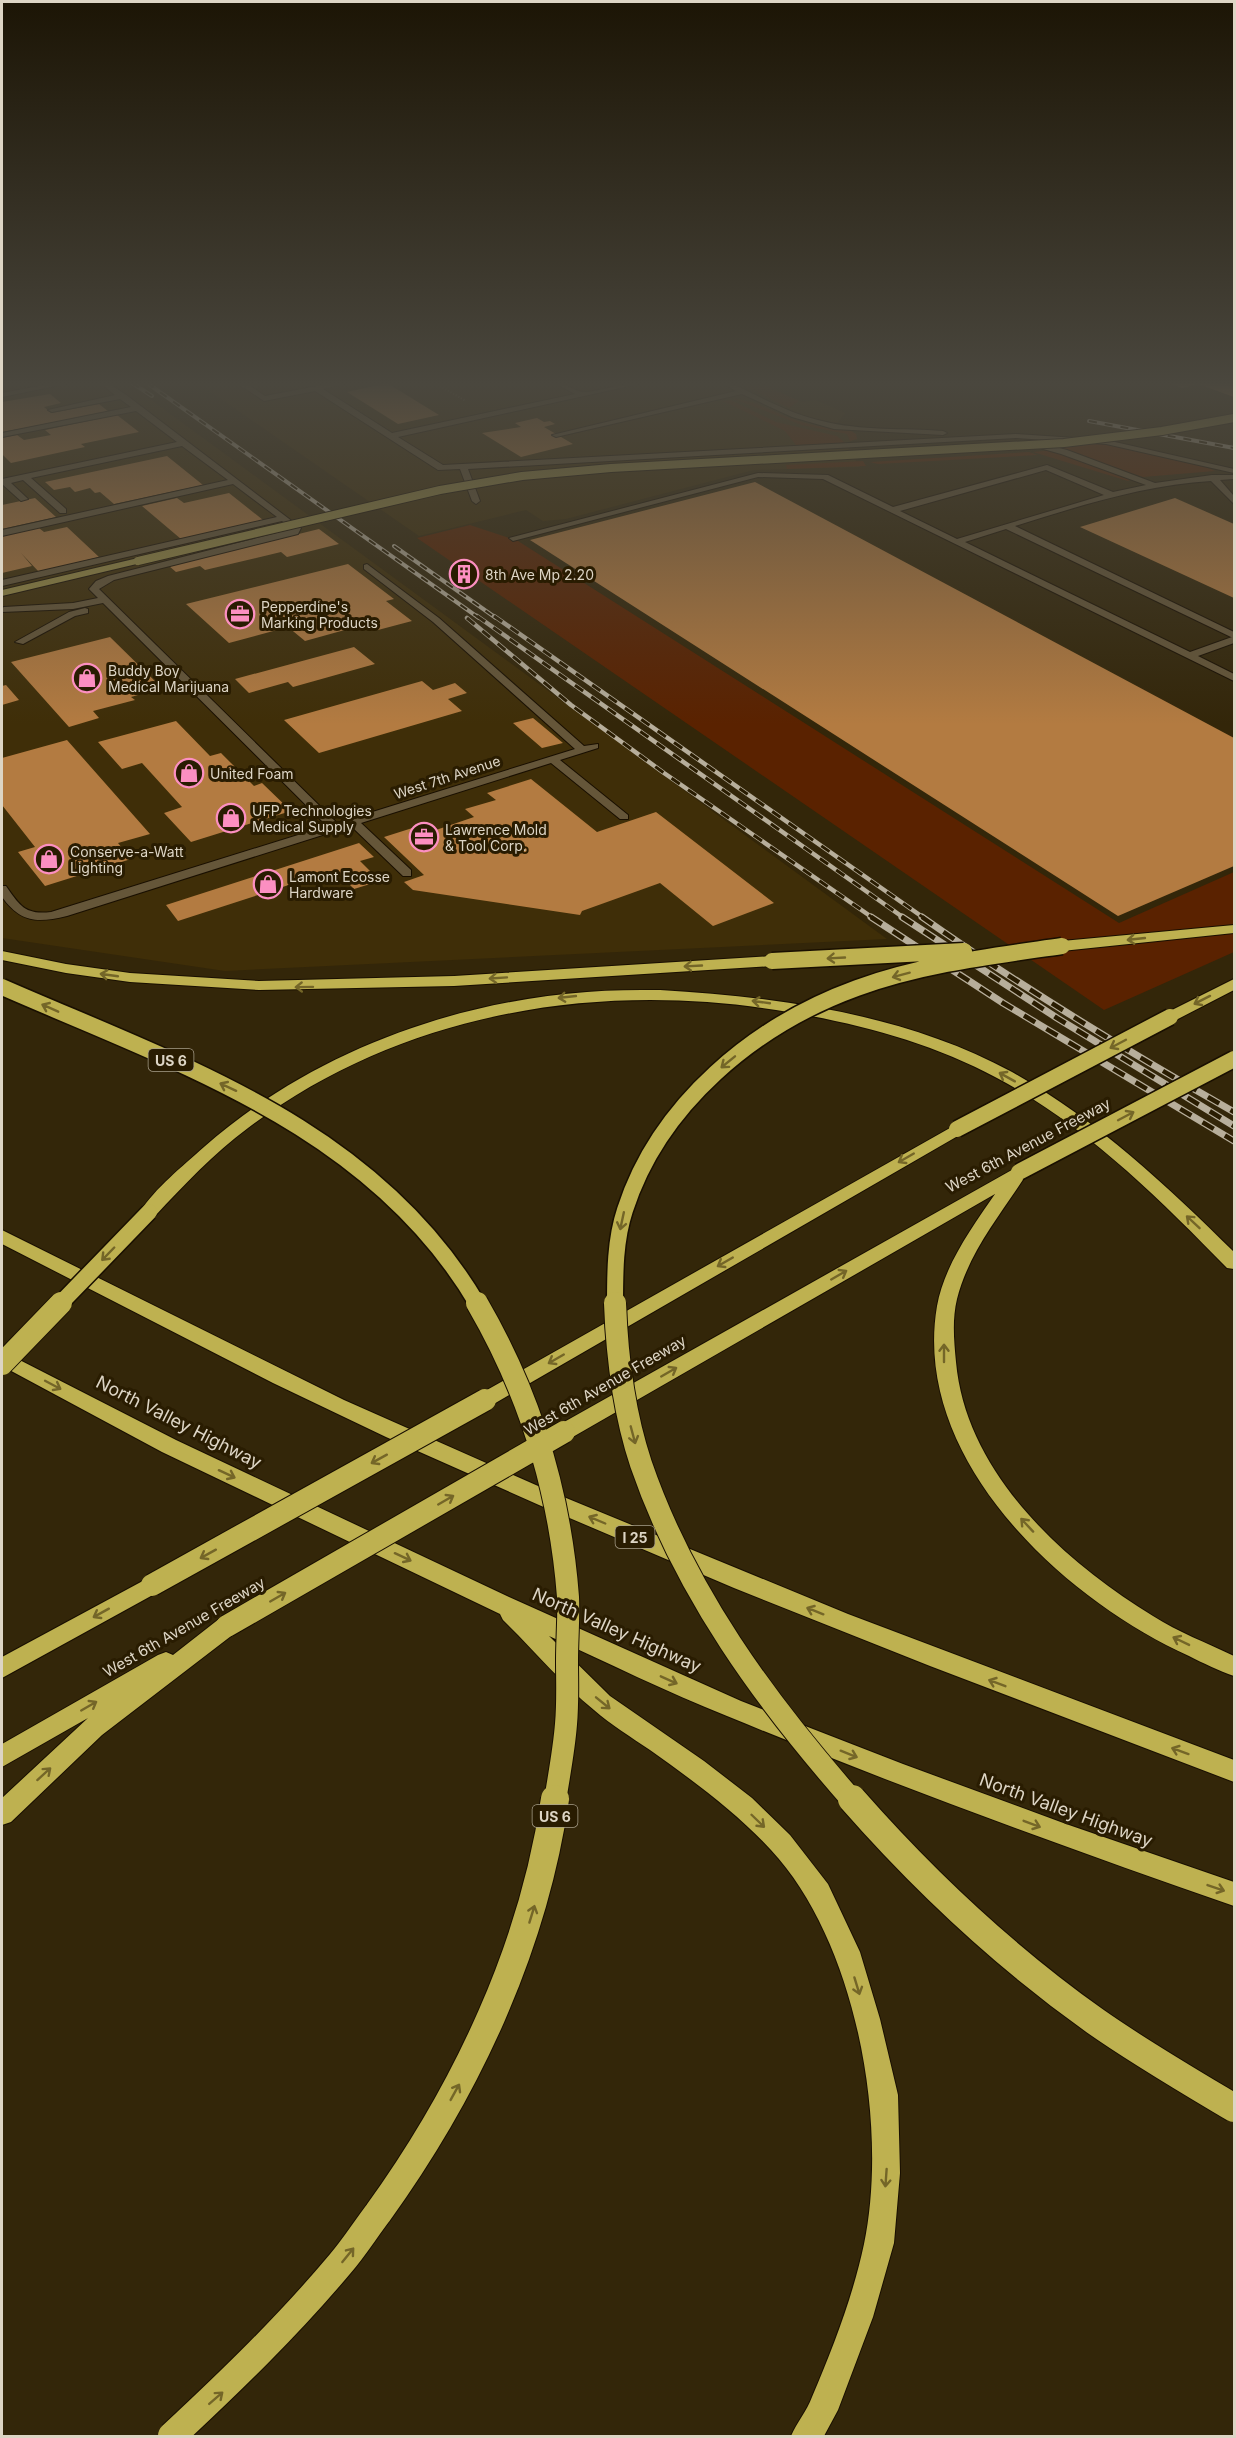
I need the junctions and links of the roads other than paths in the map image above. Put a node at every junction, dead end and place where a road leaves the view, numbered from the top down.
1 (21, 497) edge
2 (47, 497) edge
3 (162, 497) edge
4 (255, 497) edge
5 (411, 497) edge
6 (474, 497) edge
7 (673, 497) edge
8 (866, 497) edge
9 (940, 497) edge
10 (1106, 497) edge
11 (24, 499) dead end
12 (476, 501) dead end
13 (893, 510) junction
14 (63, 511) dead end
15 (283, 518) junction
16 (1007, 526) junction
17 (2, 532) edge
18 (513, 538) dead end
19 (956, 542) junction
20 (367, 567) dead end
21 (2, 583) edge
22 (2, 593) edge
23 (107, 602) junction
24 (4, 610) dead end
25 (1234, 635) edge
26 (1234, 640) edge
27 (20, 642) dead end
28 (1189, 656) junction
29 (1234, 678) edge
30 (552, 759) junction
31 (624, 817) dead end
32 (353, 822) junction
33 (335, 828) junction
34 (407, 873) dead end
35 (2, 889) edge
36 (1234, 929) edge
37 (1062, 946) junction
38 (2, 956) edge
39 (1234, 984) edge
40 (2, 987) edge
41 (1234, 1059) edge
42 (1019, 1172) junction
43 (2, 1223) edge
44 (2, 1236) edge
45 (54, 1263) junction
46 (1234, 1263) edge
47 (2, 1358) edge
48 (2, 1364) edge
49 (501, 1604) junction
50 (227, 1626) junction
51 (1234, 1666) edge
52 (2, 1668) edge
53 (2, 1756) edge
54 (1234, 1771) edge
55 (2, 1814) edge
56 (1234, 1894) edge
57 (1234, 2108) edge
58 (172, 2436) edge
59 (807, 2436) edge

1 - 11 street
2 - 14 street
3 - 17 street
4 - 15 street
5 - 22 main road, bridge
6 - 12 street
7 - 18 street
8 - 13 street
9 - 13 street
10 - 16 street
13 - 19 street
15 - 21 street
15 - 23 street
16 - 19 street
16 - 25 street
19 - 28 street
20 - 30 street, West 7th Avenue
23 - 24 street
23 - 27 street
23 - 33 street
26 - 28 street
28 - 29 street
30 - 31 street
30 - 32 street, West 7th Avenue
32 - 33 street, West 7th Avenue
32 - 34 street
33 - 35 street, West 7th Avenue
36 -> 37 highway
37 -> 38 highway, bridge
37 -> 57 highway, bridge
39 -> 52 highway, bridge
58 -> 40 highway, US 6, bridge
42 -> 41 highway, West 6th Avenue Freeway, bridge
50 -> 42 highway, West 6th Avenue Freeway, bridge
51 -> 42 highway
43 - 45 highway
44 - 45 highway, I 25
54 -> 45 highway, I 25
46 -> 48 highway, bridge
47 -> 49 highway, North Valley Highway
49 -> 56 highway, North Valley Highway
49 -> 59 highway
53 -> 50 highway, West 6th Avenue Freeway
55 -> 50 highway

